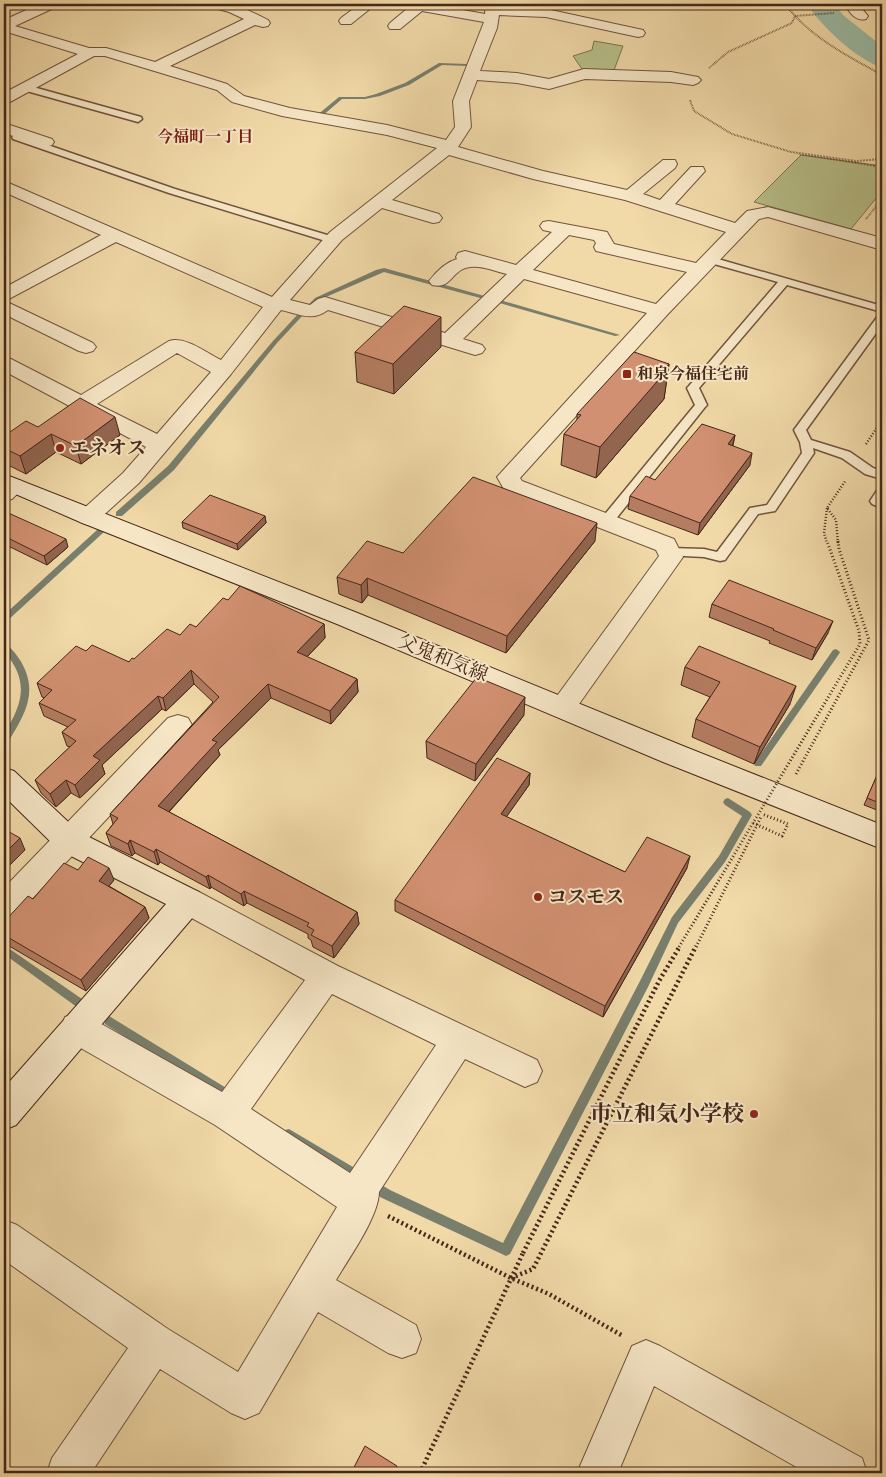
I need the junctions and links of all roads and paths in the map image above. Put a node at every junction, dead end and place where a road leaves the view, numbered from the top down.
1 (51, 4) edge
2 (216, 4) edge
3 (785, 4) edge
4 (413, 5) edge
5 (856, 10) edge
6 (492, 11) edge
7 (795, 16) junction
8 (418, 25) dead end
9 (4, 26) edge
10 (631, 30) dead end
11 (88, 52) junction
12 (157, 68) junction
13 (471, 74) junction
14 (882, 75) edge
15 (693, 80) junction
16 (26, 88) junction
17 (4, 99) edge
18 (138, 119) dead end
19 (27, 135) edge
20 (448, 147) junction
21 (792, 152) junction
22 (882, 159) edge
23 (668, 164) dead end
24 (882, 167) edge
25 (697, 170) dead end
26 (4, 186) edge
27 (630, 196) junction
28 (882, 200) edge
29 (379, 202) junction
30 (664, 206) junction
31 (433, 218) dead end
32 (864, 222) dead end
33 (738, 230) junction
34 (115, 234) junction
35 (333, 240) junction
36 (882, 244) edge
37 (706, 265) junction
38 (441, 273) dead end
39 (520, 274) junction
40 (785, 281) junction
41 (8, 289) edge
42 (276, 304) junction
43 (4, 308) edge
44 (882, 309) edge
45 (660, 311) junction
46 (882, 318) edge
47 (77, 324) dead end
48 (60, 334) junction
49 (449, 341) junction
50 (86, 347) dead end
51 (475, 349) dead end
52 (4, 363) edge
53 (224, 370) junction
54 (82, 404) junction
55 (806, 442) junction
56 (160, 445) junction
57 (882, 475) edge
58 (7, 487) edge
59 (882, 492) edge
60 (882, 504) edge
61 (88, 517) junction
62 (606, 522) junction
63 (669, 552) junction
64 (562, 707) junction
65 (178, 725) dead end
66 (4, 779) edge
67 (775, 802) junction
68 (762, 814) junction
69 (753, 823) junction
70 (882, 837) edge
71 (69, 841) junction
72 (188, 901) junction
73 (4, 908) edge
74 (327, 976) junction
75 (78, 1028) junction
76 (459, 1038) junction
77 (525, 1071) dead end
78 (234, 1103) junction
79 (4, 1113) edge
80 (364, 1188) junction
81 (4, 1238) edge
82 (511, 1278) junction
83 (311, 1287) junction
84 (402, 1339) dead end
85 (154, 1343) junction
86 (646, 1360) junction
87 (67, 1473) edge
88 (420, 1473) edge
89 (596, 1473) edge
90 (847, 1473) edge

1 - 9 street
2 - 12 street
3 - 7 path
4 - 6 street
4 - 8 street
5 - 7 path
6 - 10 street
6 - 13 street
7 - 14 path
7 - 15 path
9 - 11 street
11 - 12 street
11 - 16 street
12 - 20 street
13 - 15 street
13 - 20 street
15 - 21 path
16 - 17 street
16 - 18 lane
19 - 35 lane
20 - 27 street
20 - 29 street
21 - 22 path
21 - 24 path
23 - 27 street
25 - 30 street
26 - 34 street
27 - 30 street
28 - 32 path
29 - 31 street
29 - 35 street
30 - 33 street
33 - 36 street
33 - 37 street
34 - 41 street
34 - 42 street
35 - 42 street
37 - 39 street
37 - 40 lane
37 - 45 street
38 - 39 street
39 - 45 street
39 - 49 street
40 - 44 lane
40 - 62 lane
42 - 49 street
42 - 53 street
43 - 48 street
45 - 62 street
46 - 55 lane
47 - 48 street
48 - 50 street
49 - 51 street
52 - 54 street
53 - 54 street
53 - 56 street
54 - 56 street
55 - 57 lane
55 - 63 lane
56 - 61 street
58 - 61 street, 父鬼和気線
59 - 60 lane
61 - 64 street, 父鬼和気線
62 - 63 street
63 - 64 street
64 - 67 street, 父鬼和気線
65 - 71 street
66 - 71 street
67 - 68 path
67 - 69 path, bridge
67 - 70 street, 父鬼和気線
68 - 69 path, bridge
68 - 82 path
69 - 82 path, bridge
71 - 72 street
71 - 73 street
72 - 74 street
72 - 75 street
74 - 76 street
74 - 78 street
75 - 78 street
75 - 79 street
76 - 77 street
76 - 80 street
78 - 80 street
80 - 82 path
80 - 83 street
81 - 85 street
82 - 86 path
82 - 88 path
83 - 84 street
83 - 85 street
85 - 87 street
86 - 89 street
86 - 90 street

